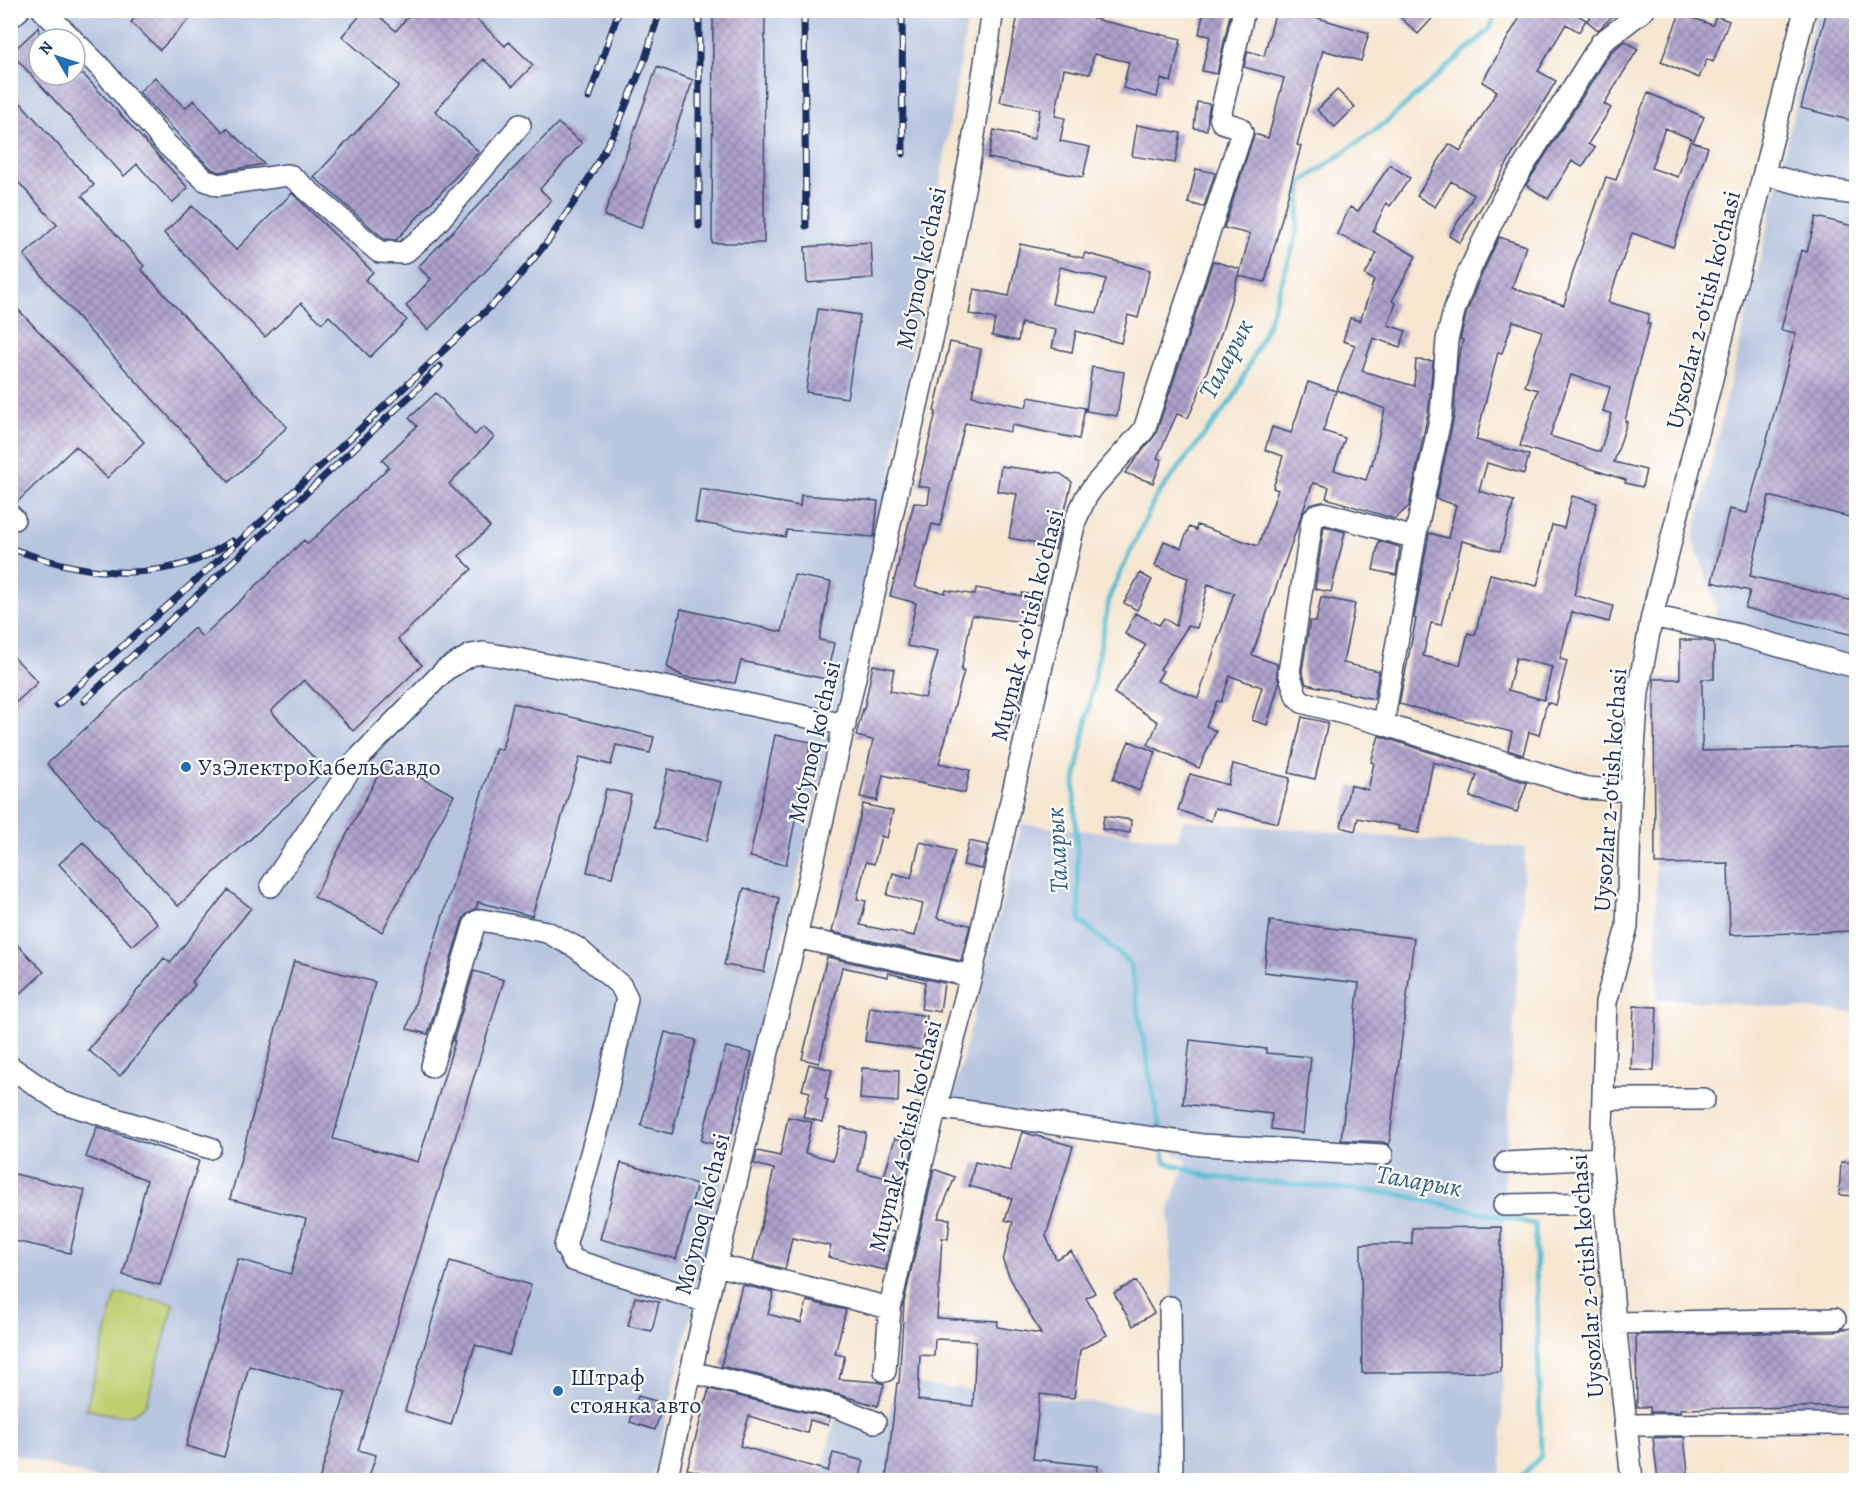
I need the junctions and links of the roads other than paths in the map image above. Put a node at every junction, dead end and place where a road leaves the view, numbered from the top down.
1 (19, 10) edge
2 (43, 10) edge
3 (993, 10) edge
4 (1244, 10) edge
5 (1644, 10) edge
6 (1805, 10) edge
7 (10, 18) edge
8 (60, 27) edge
9 (87, 54) edge
10 (520, 125) dead end
11 (1764, 174) junction
12 (1857, 194) edge
13 (1414, 538) junction
14 (1652, 616) junction
15 (1857, 667) edge
16 (1383, 724) junction
17 (845, 725) junction
18 (1631, 791) junction
19 (271, 886) dead end
20 (796, 937) junction
21 (971, 976) junction
22 (10, 1066) edge
23 (432, 1066) dead end
24 (1603, 1099) junction
25 (1704, 1100) dead end
26 (936, 1107) junction
27 (210, 1148) dead end
28 (1382, 1155) dead end
29 (1601, 1158) junction
30 (1506, 1163) dead end
31 (1605, 1203) junction
32 (1504, 1205) dead end
33 (716, 1265) junction
34 (707, 1302) junction
35 (1170, 1307) dead end
36 (890, 1308) junction
37 (1834, 1319) dead end
38 (1615, 1323) junction
39 (885, 1371) dead end
40 (691, 1372) junction
41 (875, 1422) dead end
42 (1857, 1424) edge
43 (1624, 1425) junction
44 (666, 1480) edge
45 (1172, 1480) edge
46 (1632, 1480) edge

1 - 7 street
2 - 8 street
3 - 17 street, Moʻynoq ko'chasi
4 - 21 street, Muynak 4-o'tish ko'chasi
5 - 13 street
6 - 11 street, Uysozlar 2-o'tish ko'chasi
9 - 10 street
11 - 12 street
11 - 14 street, Uysozlar 2-o'tish ko'chasi
13 - 16 street
13 - 16 street
14 - 15 street
14 - 18 street, Uysozlar 2-o'tish ko'chasi
16 - 18 street
17 - 19 street
17 - 20 street, Moʻynoq ko'chasi
18 - 24 street, Uysozlar 2-o'tish ko'chasi
20 - 21 street
20 - 33 street, Moʻynoq ko'chasi
21 - 26 street, Muynak 4-o'tish ko'chasi
22 - 27 street
23 - 34 street
24 - 25 street
24 - 29 street, Uysozlar 2-o'tish ko'chasi
26 - 28 street
26 - 36 street, Muynak 4-o'tish ko'chasi
29 - 30 street
29 - 31 street, Uysozlar 2-o'tish ko'chasi
31 - 32 street
31 - 38 street, Uysozlar 2-o'tish ko'chasi
33 - 34 street, Moʻynoq ko'chasi
33 - 36 street
34 - 40 street, Moʻynoq ko'chasi
35 - 45 street
36 - 39 street, Muynak 4-o'tish ko'chasi
37 - 38 street
38 - 43 street, Uysozlar 2-o'tish ko'chasi
40 - 41 street
40 - 44 street, Moʻynoq ko'chasi
42 - 43 street
43 - 46 street, Uysozlar 2-o'tish ko'chasi

